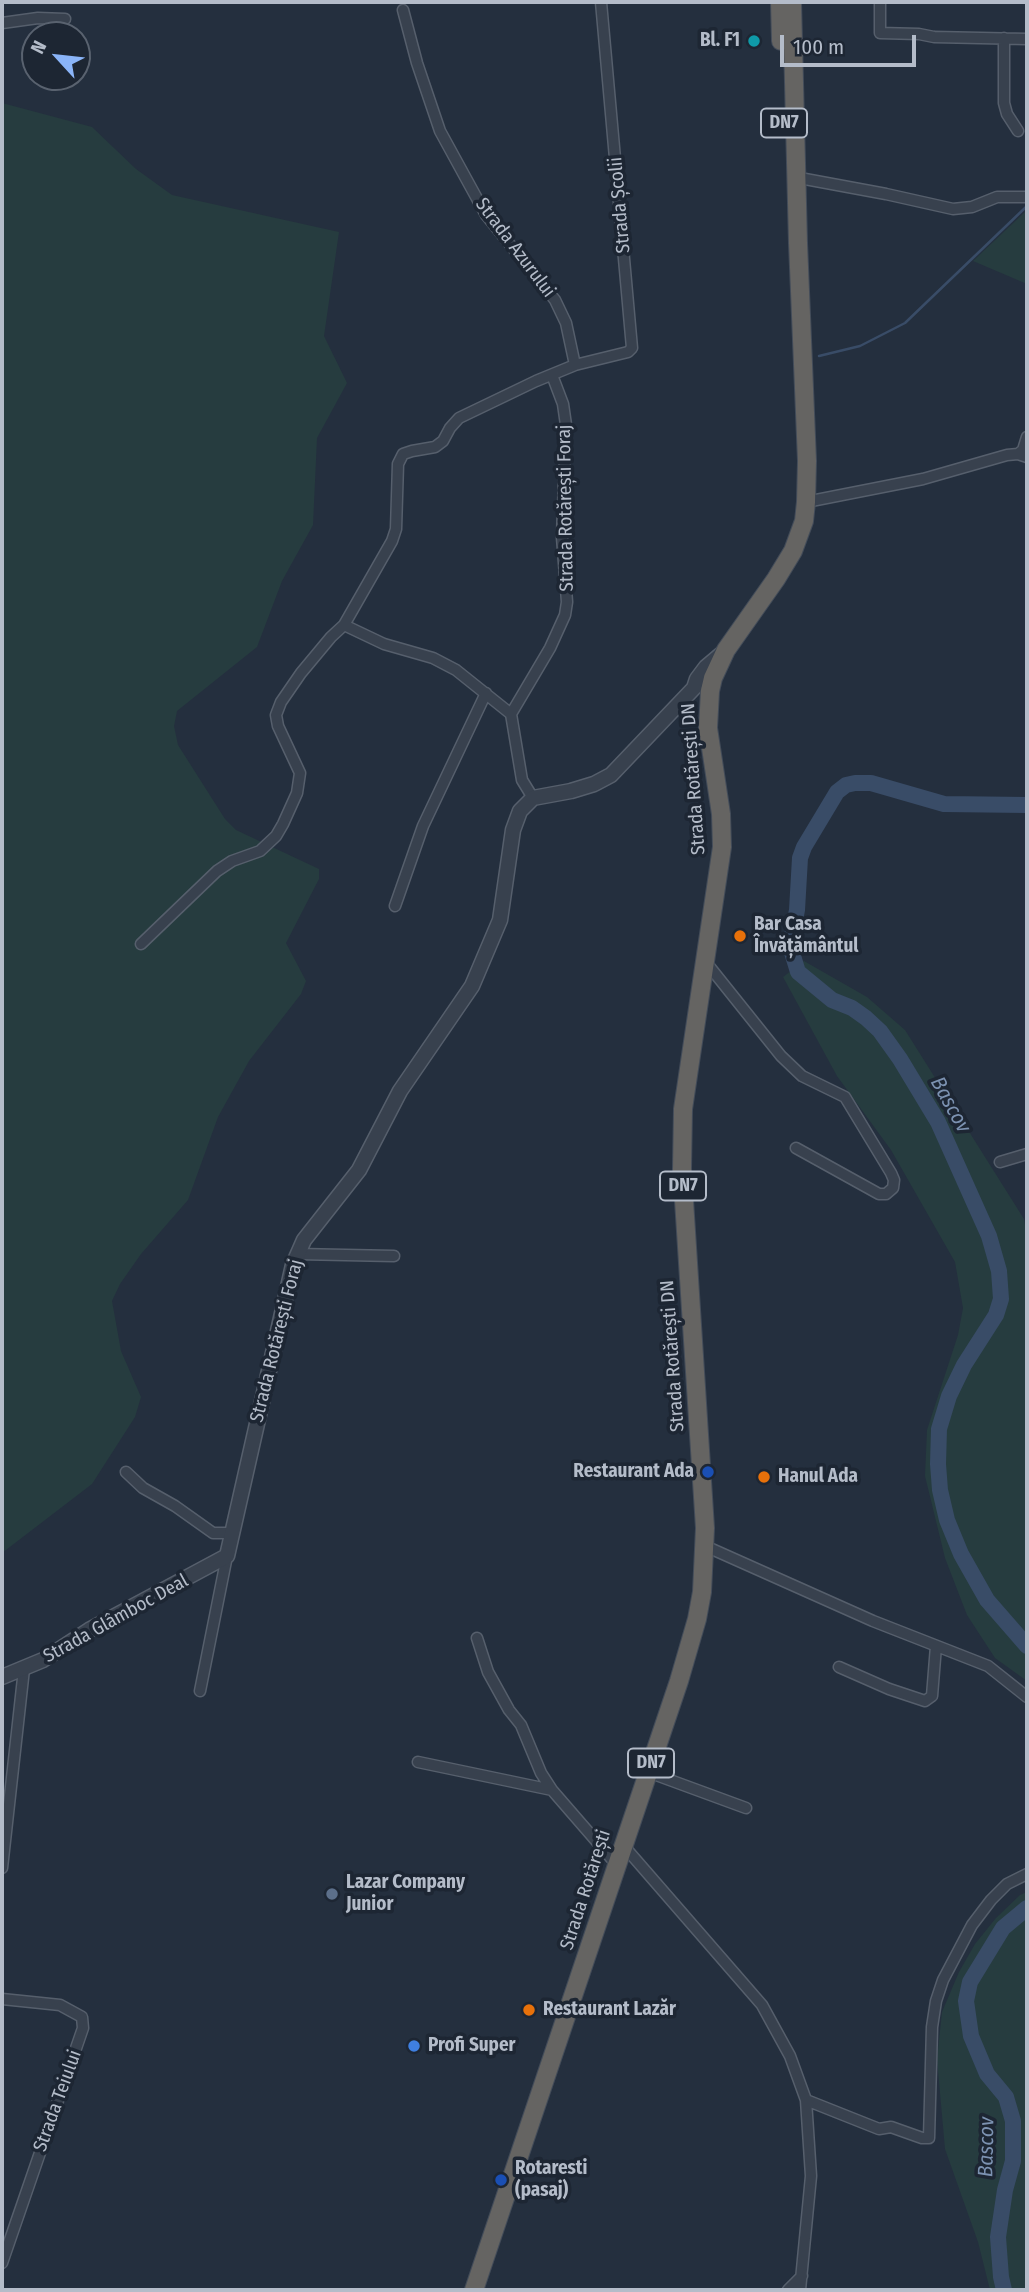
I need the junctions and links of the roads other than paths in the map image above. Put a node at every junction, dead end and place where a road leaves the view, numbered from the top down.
1 (601, 2) edge
2 (780, 2) edge
3 (792, 2) edge
4 (804, 2) edge
5 (880, 2) edge
6 (403, 10) dead end
7 (65, 19) dead end
8 (2, 23) edge
9 (1004, 38) junction
10 (1027, 39) edge
11 (1018, 131) dead end
12 (805, 179) junction
13 (1027, 197) edge
14 (798, 243) junction
15 (575, 365) junction
16 (552, 375) junction
17 (1027, 437) edge
18 (1023, 455) edge
19 (806, 502) junction
20 (344, 625) junction
21 (726, 650) junction
22 (694, 688) junction
23 (486, 693) junction
24 (708, 706) junction
25 (511, 714) junction
26 (533, 798) junction
27 (395, 906) dead end
28 (141, 944) dead end
29 (705, 961) junction
30 (796, 1148) dead end
31 (1027, 1154) edge
32 (1000, 1162) dead end
33 (298, 1254) junction
34 (394, 1256) dead end
35 (126, 1472) dead end
36 (704, 1497) joint
37 (232, 1534) junction
38 (705, 1546) junction
39 (227, 1556) junction
40 (477, 1638) dead end
41 (936, 1646) junction
42 (839, 1667) dead end
43 (24, 1669) junction
44 (2, 1677) edge
45 (200, 1691) dead end
46 (1027, 1697) edge
47 (418, 1762) dead end
48 (648, 1772) junction
49 (552, 1790) junction
50 (746, 1808) dead end
51 (623, 1845) junction
52 (617, 1865) junction
53 (2, 1868) edge
54 (1027, 1874) edge
55 (2, 1999) edge
56 (806, 2100) junction
57 (2, 2263) edge
58 (802, 2276) junction
59 (474, 2290) edge
60 (788, 2290) edge
61 (800, 2290) edge

1 - 15 street, Strada Școlii
2 - 14 highway, DN7
3 - 14 highway, DN7
4 - 12 highway, DN7
5 - 9 street
6 - 15 street, Strada Azurului
7 - 8 street
9 - 10 street
9 - 11 street
12 - 13 street
12 - 14 highway, DN7
14 - 19 highway, Strada Rotărești DN / DN7
15 - 16 street
16 - 20 street
16 - 25 street, Strada Rotărești Foraj
17 - 18 street
18 - 19 street
19 - 21 highway, Strada Rotărești DN / DN7
20 - 23 street
20 - 28 street
21 - 22 street
21 - 24 highway, Strada Rotărești DN / DN7
22 - 24 street
22 - 26 street
23 - 25 street
23 - 27 street
24 - 29 highway, Strada Rotărești DN / DN7
25 - 26 street
26 - 33 street, Strada Rotărești Foraj
29 - 30 street
29 - 36 highway, Strada Rotărești DN / DN7
31 - 32 street
33 - 34 street
33 - 37 street, Strada Rotărești Foraj
35 - 37 street
36 - 38 highway, Strada Rotărești / DN7
37 - 39 street, Strada Rotărești Foraj
38 - 41 street
38 - 48 highway, Strada Rotărești / DN7
39 - 43 street, Strada Glâmboc Deal
39 - 45 street, Strada Rotărești Foraj
40 - 49 street
41 - 42 street
41 - 46 street
43 - 44 street, Strada Glâmboc Deal
43 - 53 street
47 - 49 street
48 - 50 street
48 - 51 highway, Strada Rotărești / DN7
49 - 52 street
51 - 52 highway, Strada Rotărești / DN7
51 - 56 street
52 - 59 highway, Strada Rotărești / DN7
54 - 56 street
55 - 57 street, Strada Teiului
56 - 58 street
58 - 60 street
58 - 61 street

